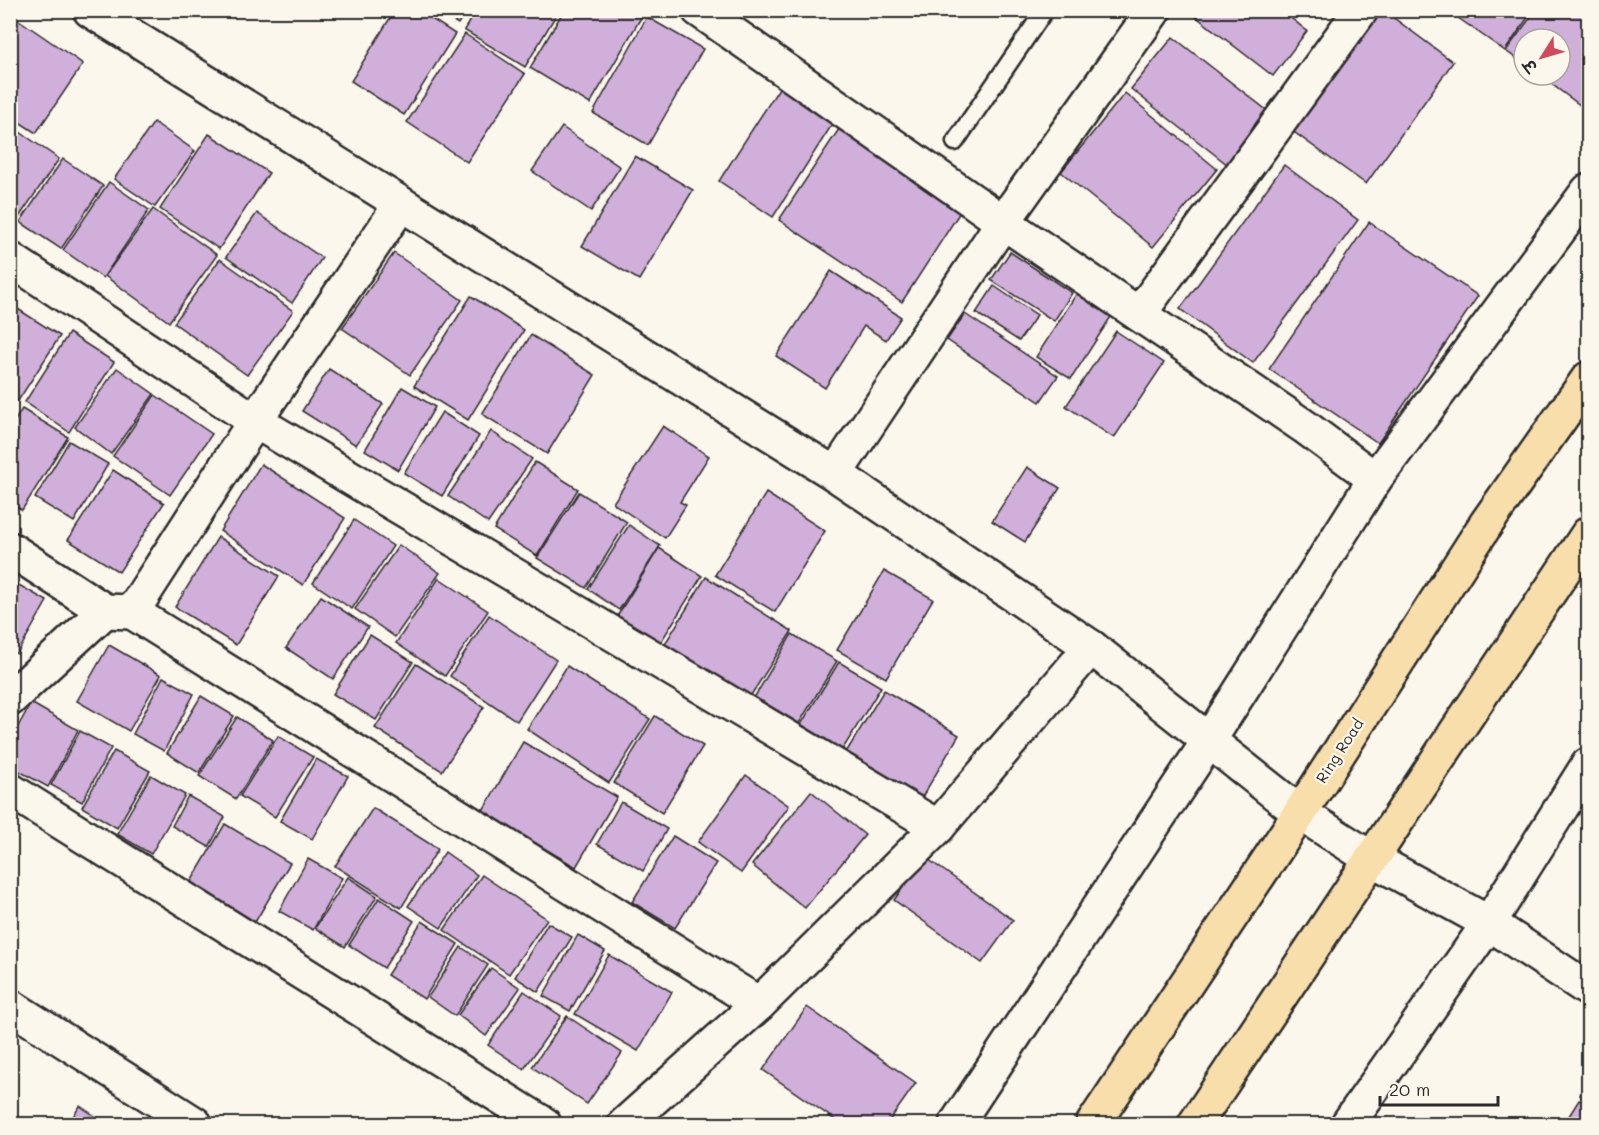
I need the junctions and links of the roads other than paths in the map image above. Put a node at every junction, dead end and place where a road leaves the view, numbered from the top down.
1 (90, 10) edge
2 (699, 10) edge
3 (1045, 10) edge
4 (1154, 10) edge
5 (1361, 10) edge
6 (955, 142) dead end
7 (1588, 191) edge
8 (401, 204) junction
9 (1003, 222) junction
10 (10, 259) edge
11 (1139, 314) junction
12 (1588, 379) edge
13 (255, 421) junction
14 (835, 474) junction
15 (1375, 478) junction
16 (1588, 534) edge
17 (10, 549) edge
18 (118, 612) junction
19 (1090, 647) junction
20 (10, 699) edge
21 (1208, 742) junction
22 (1588, 765) edge
23 (10, 790) edge
24 (1299, 813) junction
25 (939, 827) junction
26 (1372, 859) junction
27 (1489, 923) junction
28 (1588, 989) edge
29 (759, 1005) junction
30 (10, 1006) edge
31 (195, 1125) edge
32 (544, 1125) edge
33 (625, 1125) edge
34 (956, 1125) edge
35 (1093, 1125) edge
36 (1195, 1125) edge
37 (1348, 1125) edge

1 - 8 street
2 - 9 street
3 - 6 lane
4 - 9 street
5 - 11 street
7 - 15 street
8 - 13 street
8 - 14 street
9 - 11 street
9 - 14 street
10 - 13 street
11 - 15 street
12 - 24 highway, Ring Road
13 - 18 street
13 - 25 street
14 - 19 street
15 - 21 street
16 - 26 highway
17 - 18 street
18 - 20 street
18 - 29 street
19 - 21 street
19 - 25 street
21 - 24 street
21 - 34 street
22 - 27 street
23 - 32 street
24 - 26 street
24 - 35 highway, Ring Road
25 - 29 street
26 - 27 street
26 - 36 highway
27 - 28 street
27 - 37 street
29 - 33 street
30 - 31 street

